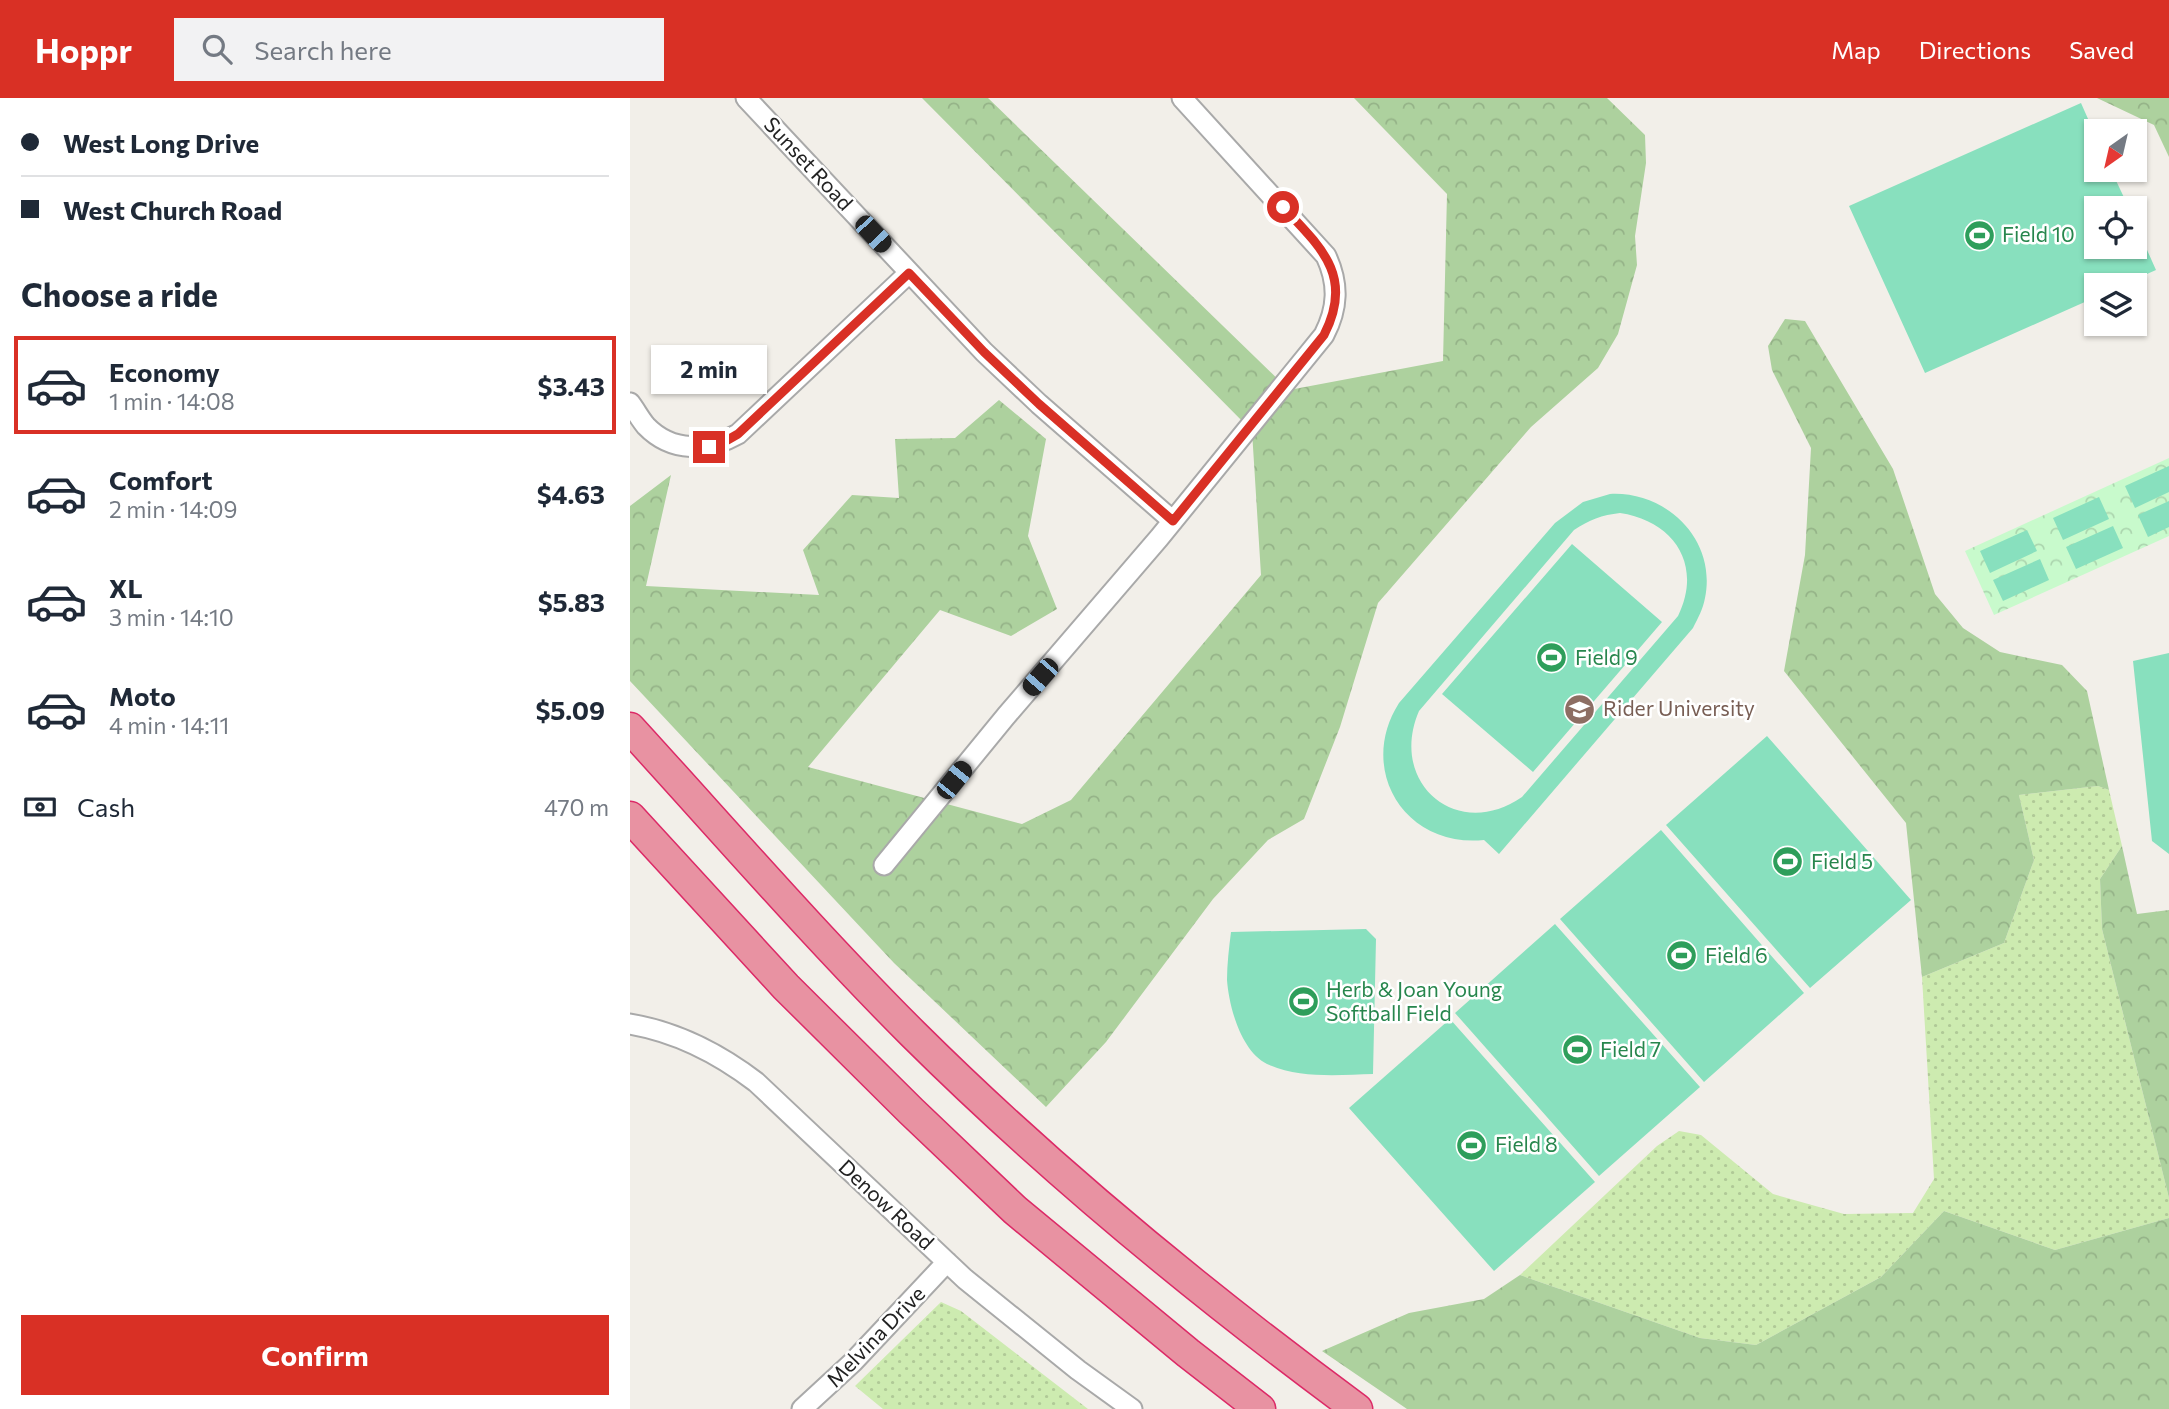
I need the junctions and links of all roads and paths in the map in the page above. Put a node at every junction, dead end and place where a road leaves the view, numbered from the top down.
1 (746, 98) edge
2 (1182, 98) edge
3 (909, 273) junction
4 (630, 404) edge
5 (1173, 521) junction
6 (630, 728) edge
7 (630, 817) edge
8 (884, 864) dead end
9 (630, 1024) edge
10 (947, 1262) junction
11 (802, 1409) edge
12 (1132, 1409) edge
13 (1260, 1409) edge
14 (1357, 1409) edge

1 - 3 street, Sunset Road
2 - 5 street
3 - 4 street
3 - 5 street, Sunset Road
5 - 8 street
6 - 14 highway
7 - 13 highway
9 - 10 street, Denow Road
10 - 11 street, Melvina Drive
10 - 12 street, Denow Road

